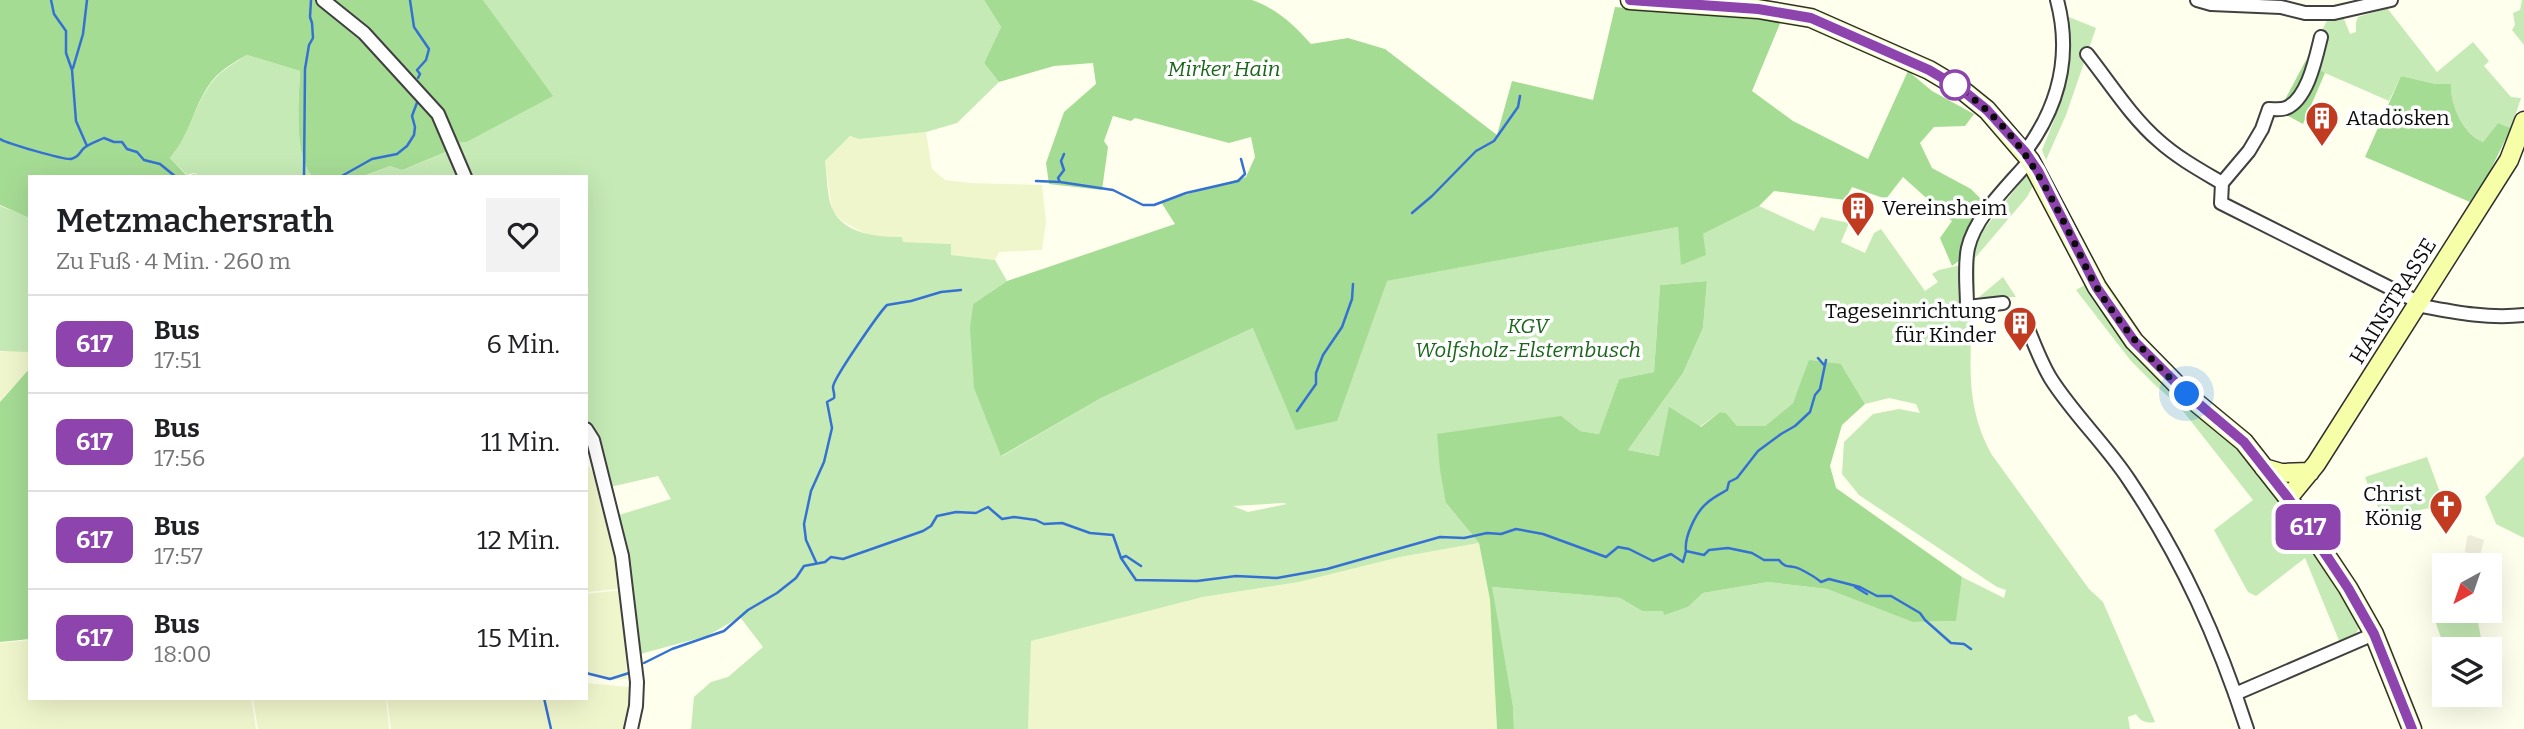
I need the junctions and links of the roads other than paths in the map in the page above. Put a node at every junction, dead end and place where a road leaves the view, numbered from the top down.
1 (323, 0) edge
2 (1630, 0) edge
3 (2057, 0) edge
4 (2197, 0) edge
5 (2391, 0) edge
6 (2321, 37) dead end
7 (2087, 54) dead end
8 (2524, 121) edge
9 (2028, 156) junction
10 (464, 175) edge
11 (2222, 183) junction
12 (2003, 303) dead end
13 (2418, 303) junction
14 (2524, 314) edge
15 (2025, 321) dead end
16 (588, 432) edge
17 (2264, 468) junction
18 (2310, 472) junction
19 (2288, 498) junction
20 (2374, 634) junction
21 (2235, 694) junction
22 (631, 729) edge
23 (2247, 729) edge
24 (2412, 729) edge

1 - 10 street
2 - 9 street
3 - 9 street
4 - 5 street
6 - 11 street
7 - 11 street
8 - 13 street, HAINSTRASSE
9 - 12 street
9 - 17 street
11 - 13 street
13 - 14 street
13 - 18 street, HAINSTRASSE
15 - 21 street
16 - 22 street
17 - 18 street
17 - 19 street
18 - 19 street, HAINSTRASSE
19 - 20 street
20 - 21 street
20 - 24 street
21 - 23 street

